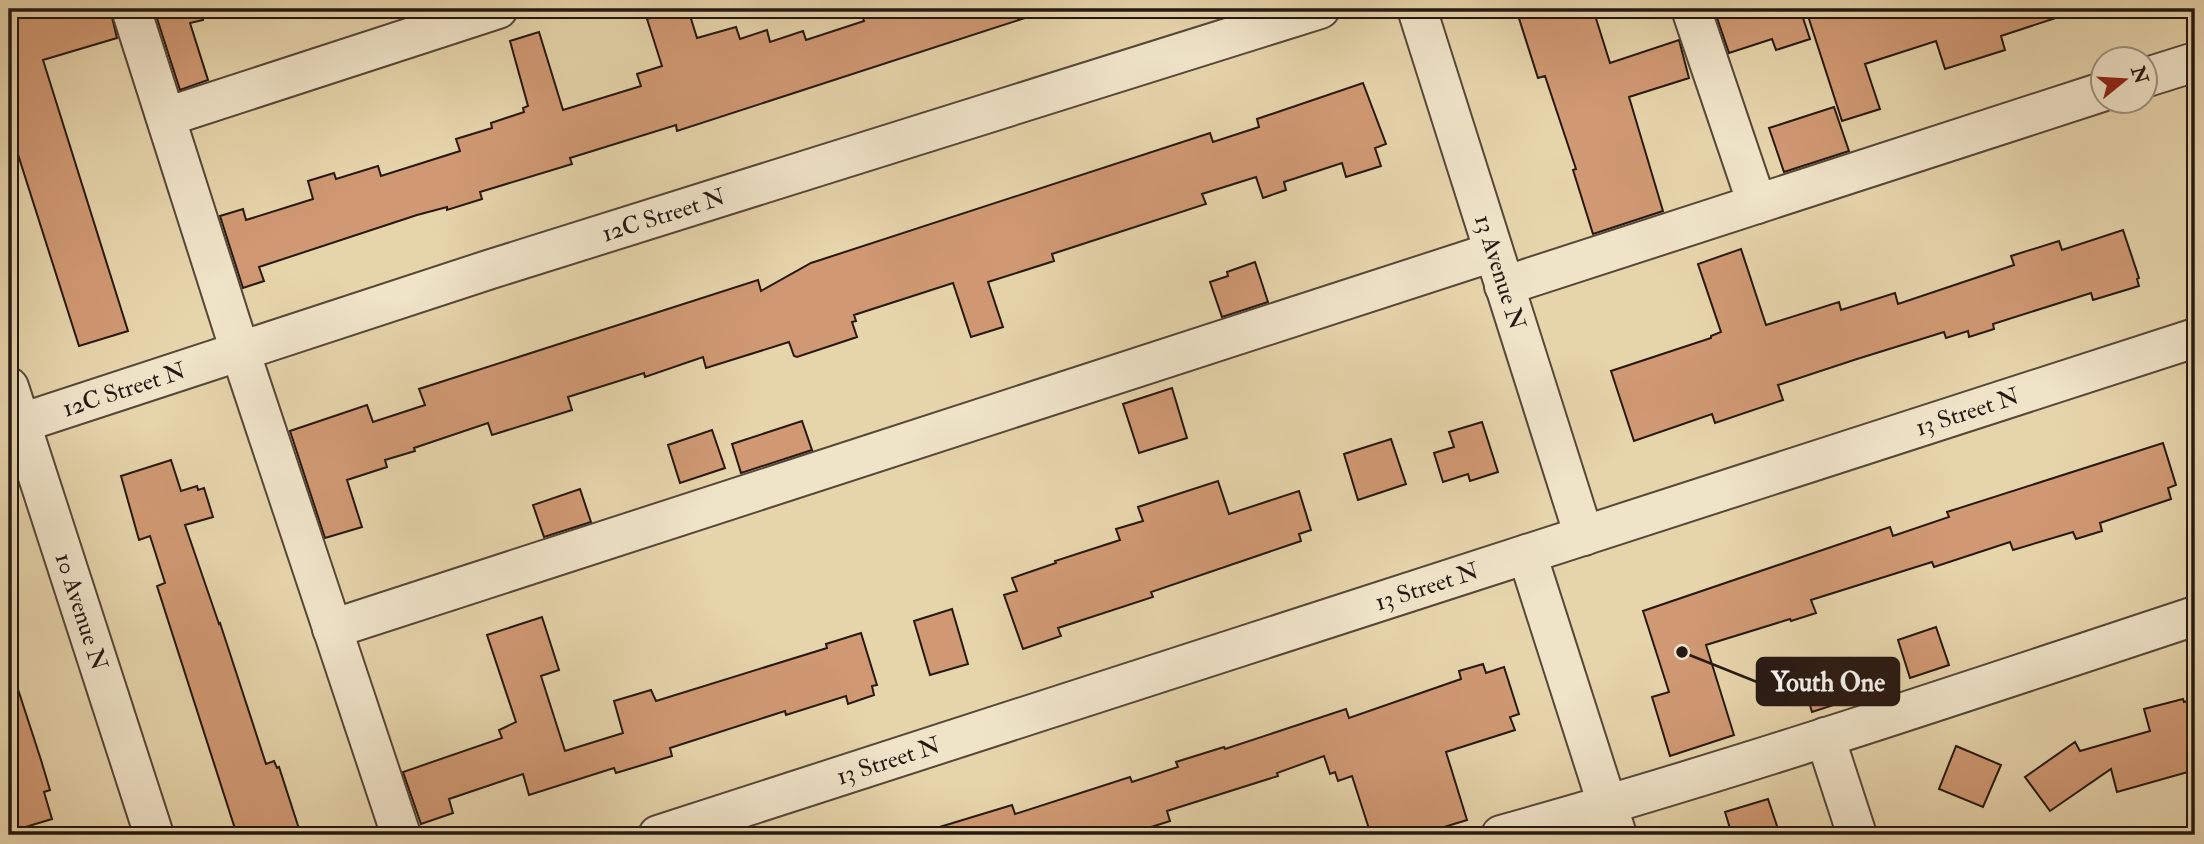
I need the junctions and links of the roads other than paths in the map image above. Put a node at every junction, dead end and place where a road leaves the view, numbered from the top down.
1 (131, 9) edge
2 (498, 9) edge
3 (1320, 9) edge
4 (1417, 9) edge
5 (1691, 9) edge
6 (2195, 62) edge
7 (2158, 74) edge
8 (2088, 97) edge
9 (166, 117) junction
10 (1756, 204) junction
11 (1499, 269) junction
12 (2195, 338) edge
13 (240, 351) junction
14 (9, 387) edge
15 (15, 425) edge
16 (1584, 536) junction
17 (1527, 554) junction
18 (2195, 616) edge
19 (332, 629) junction
20 (1825, 737) junction
21 (1613, 820) edge
22 (154, 835) edge
23 (401, 835) edge
24 (658, 835) edge
25 (1502, 835) edge
26 (1857, 835) edge

1 - 9 street
2 - 9 street
3 - 13 street, 12C Street N
4 - 11 street, 13 Avenue N
5 - 10 street
6 - 7 street
8 - 10 street
9 - 13 street
10 - 11 street
11 - 16 street, 13 Avenue N
11 - 19 street
12 - 16 street, 13 Street N
13 - 15 street, 12C Street N
13 - 19 street
14 - 15 street, 10 Avenue N
15 - 22 street, 10 Avenue N
16 - 17 street, 13 Street N
17 - 21 street
17 - 24 street, 13 Street N
18 - 20 street
19 - 23 street
20 - 21 street
20 - 26 street
21 - 25 street

